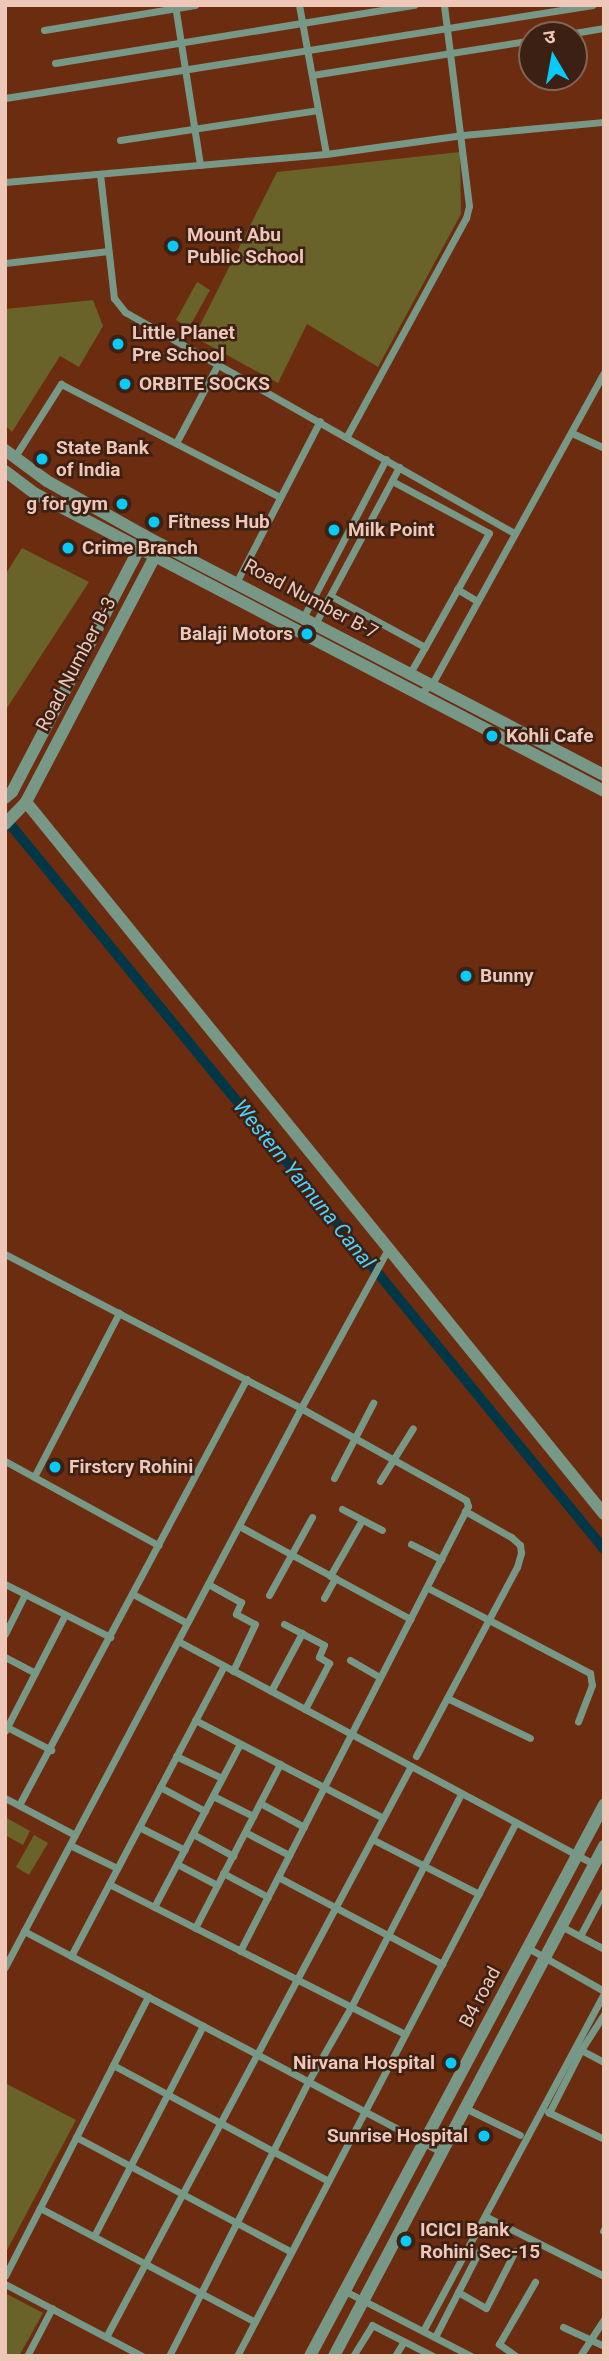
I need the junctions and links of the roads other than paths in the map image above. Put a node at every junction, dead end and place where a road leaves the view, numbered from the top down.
1 (195, 5) edge
2 (299, 5) edge
3 (414, 5) edge
4 (444, 5) edge
5 (593, 5) edge
6 (175, 7) edge
7 (302, 23) junction
8 (448, 29) junction
9 (44, 30) dead end
10 (181, 42) junction
11 (518, 42) edge
12 (307, 51) junction
13 (452, 53) junction
14 (55, 63) dead end
15 (186, 71) junction
16 (312, 75) junction
17 (5, 98) edge
18 (318, 110) junction
19 (604, 122) edge
20 (195, 128) junction
21 (463, 135) junction
22 (120, 141) dead end
23 (326, 154) junction
24 (200, 165) junction
25 (100, 174) junction
26 (5, 183) edge
27 (108, 251) junction
28 (5, 263) edge
29 (218, 364) junction
30 (604, 373) edge
31 (320, 421) junction
32 (572, 433) junction
33 (347, 436) junction
34 (176, 443) junction
35 (604, 448) edge
36 (10, 454) edge
37 (386, 459) junction
38 (399, 467) junction
39 (5, 471) edge
40 (392, 481) junction
41 (280, 497) junction
42 (514, 533) junction
43 (145, 536) junction
44 (161, 544) junction
45 (139, 548) junction
46 (155, 556) junction
47 (237, 581) junction
48 (457, 589) junction
49 (331, 596) junction
50 (477, 601) junction
51 (310, 619) junction
52 (425, 647) junction
53 (410, 673) junction
54 (432, 684) junction
55 (419, 694) junction
56 (604, 775) edge
57 (5, 777) edge
58 (604, 791) edge
59 (11, 793) edge
60 (24, 806) junction
61 (5, 824) edge
62 (386, 1253) junction
63 (5, 1254) edge
64 (119, 1313) junction
65 (246, 1379) junction
66 (373, 1403) dead end
67 (301, 1408) junction
68 (413, 1429) dead end
69 (355, 1438) junction
70 (393, 1460) junction
71 (5, 1461) edge
72 (34, 1477) junction
73 (334, 1478) dead end
74 (380, 1481) dead end
75 (342, 1509) dead end
76 (465, 1511) junction
77 (604, 1514) edge
78 (312, 1517) dead end
79 (362, 1520) junction
80 (239, 1526) junction
81 (382, 1530) dead end
82 (411, 1544) dead end
83 (159, 1545) junction
84 (292, 1555) junction
85 (441, 1559) junction
86 (333, 1577) junction
87 (5, 1584) edge
88 (208, 1584) junction
89 (428, 1588) junction
90 (25, 1594) junction
91 (133, 1594) junction
92 (269, 1595) dead end
93 (324, 1598) dead end
94 (65, 1615) junction
95 (410, 1619) junction
96 (488, 1619) junction
97 (187, 1623) junction
98 (284, 1624) dead end
99 (302, 1633) junction
100 (5, 1634) edge
101 (110, 1637) junction
102 (178, 1641) junction
103 (5, 1657) edge
104 (350, 1660) dead end
105 (224, 1666) junction
106 (233, 1671) junction
107 (35, 1673) junction
108 (380, 1677) junction
109 (271, 1691) junction
110 (447, 1698) junction
111 (305, 1709) junction
112 (195, 1720) junction
113 (578, 1721) dead end
114 (6, 1729) edge
115 (351, 1734) junction
116 (530, 1738) dead end
117 (240, 1744) junction
118 (51, 1750) junction
119 (176, 1756) junction
120 (416, 1756) dead end
121 (280, 1764) junction
122 (411, 1766) junction
123 (222, 1778) junction
124 (160, 1787) junction
125 (324, 1787) junction
126 (461, 1794) junction
127 (213, 1796) junction
128 (5, 1798) edge
129 (260, 1803) junction
130 (19, 1805) junction
131 (604, 1805) edge
132 (205, 1811) junction
133 (253, 1816) junction
134 (383, 1818) junction
135 (516, 1822) junction
136 (139, 1827) junction
137 (304, 1827) junction
138 (245, 1832) junction
139 (193, 1834) junction
140 (75, 1835) junction
141 (372, 1839) junction
142 (70, 1845) junction
143 (604, 1846) edge
144 (185, 1850) junction
145 (289, 1855) junction
146 (578, 1855) junction
147 (233, 1856) junction
148 (177, 1864) junction
149 (594, 1864) junction
150 (425, 1866) junction
151 (117, 1868) junction
152 (223, 1873) junction
153 (278, 1877) junction
154 (109, 1884) junction
155 (218, 1885) junction
156 (604, 1891) edge
157 (479, 1894) junction
158 (268, 1897) junction
159 (154, 1907) junction
160 (334, 1907) junction
161 (561, 1926) junction
162 (195, 1928) junction
163 (24, 1931) junction
164 (387, 1934) junction
165 (580, 1936) junction
166 (528, 1948) junction
167 (604, 1949) edge
168 (240, 1951) junction
169 (71, 1956) junction
170 (545, 1958) junction
171 (442, 1964) junction
172 (5, 1967) edge
173 (297, 1980) junction
174 (604, 1993) edge
175 (148, 1997) junction
176 (351, 2007) junction
177 (604, 2014) edge
178 (203, 2026) junction
179 (405, 2034) junction
180 (581, 2050) junction
181 (258, 2055) junction
182 (604, 2062) edge
183 (113, 2066) junction
184 (308, 2082) junction
185 (167, 2095) junction
186 (465, 2108) junction
187 (547, 2111) junction
188 (365, 2112) junction
189 (221, 2124) junction
190 (520, 2135) dead end
191 (76, 2137) junction
192 (604, 2139) edge
193 (424, 2143) junction
194 (272, 2151) junction
195 (442, 2152) junction
196 (130, 2166) junction
197 (328, 2181) junction
198 (183, 2194) junction
199 (40, 2208) junction
200 (485, 2216) junction
201 (238, 2223) junction
202 (94, 2236) junction
203 (479, 2251) dead end
204 (515, 2251) dead end
205 (291, 2252) junction
206 (146, 2264) junction
207 (5, 2276) edge
208 (604, 2277) edge
209 (535, 2282) dead end
210 (5, 2284) edge
211 (345, 2291) junction
212 (458, 2292) junction
213 (201, 2293) junction
214 (363, 2300) junction
215 (52, 2308) junction
216 (604, 2319) edge
217 (255, 2322) junction
218 (563, 2327) dead end
219 (423, 2331) junction
220 (106, 2337) junction
221 (435, 2337) junction
222 (590, 2340) junction
223 (404, 2341) junction
224 (604, 2346) edge
225 (27, 2356) edge
226 (142, 2356) edge
227 (169, 2356) edge
228 (237, 2356) edge
229 (310, 2356) edge
230 (334, 2356) edge
231 (353, 2356) edge
232 (395, 2356) edge
233 (433, 2356) edge
234 (471, 2356) edge
235 (516, 2356) edge
236 (580, 2356) edge

1 - 6 street
2 - 7 street
3 - 7 street
4 - 8 street
5 - 8 street
6 - 9 street
6 - 10 street
7 - 10 street
7 - 12 street
8 - 12 street
8 - 13 street
10 - 14 street
10 - 15 street
11 - 13 street
12 - 15 street
12 - 16 street
13 - 16 street
13 - 21 street
15 - 17 street
15 - 20 street
16 - 18 street
18 - 20 street
18 - 23 street
19 - 21 street
20 - 22 street
20 - 24 street
21 - 23 street
21 - 33 street
23 - 24 street
24 - 25 street
25 - 26 street
25 - 27 street
27 - 28 street
27 - 29 street
29 - 31 street
29 - 34 street
30 - 32 street
31 - 33 street
31 - 41 street
32 - 35 street
32 - 42 street
33 - 37 street
34 - 36 street
34 - 41 street
36 - 43 street, Road Number B-7
37 - 38 street
37 - 51 street
38 - 40 street
38 - 42 street
39 - 45 street, Road Number B-7
40 - 48 street
40 - 49 street
41 - 47 street
42 - 50 street
43 - 44 street, Road Number B-7
43 - 45 street
44 - 46 street, Road Number B-3
44 - 47 street, Road Number B-7
45 - 46 street, Road Number B-7
45 - 59 street
46 - 55 street, Road Number B-7
46 - 60 street, Road Number B-3
47 - 51 street, Road Number B-7
48 - 50 street
48 - 52 street
49 - 51 street
49 - 52 street
50 - 54 street
51 - 53 street, Road Number B-7
52 - 53 street
53 - 54 street, Road Number B-7
54 - 55 street
54 - 56 street, Road Number B-7
55 - 58 street, Road Number B-7
57 - 59 street
60 - 61 street
60 - 62 street
62 - 67 street
62 - 77 street
63 - 64 street
64 - 65 street
64 - 72 street
65 - 67 street
65 - 83 street
66 - 69 street
67 - 69 street
67 - 80 street
68 - 70 street
69 - 70 street
69 - 73 street
70 - 74 street
70 - 76 street
71 - 72 street
72 - 83 street
75 - 79 street
76 - 85 street
76 - 96 street
78 - 84 street
79 - 81 street
79 - 86 street
80 - 84 street
80 - 88 street
82 - 85 street
83 - 91 street
84 - 86 street
84 - 92 street
85 - 89 street
86 - 93 street
86 - 95 street
87 - 90 street
88 - 97 street
88 - 106 street
89 - 95 street
89 - 96 street
90 - 94 street
90 - 100 street
91 - 97 street
91 - 101 street
94 - 101 street
94 - 107 street
95 - 108 street
96 - 110 street
96 - 113 street
97 - 102 street
98 - 99 street
99 - 109 street
99 - 111 street
101 - 118 street
102 - 105 street
102 - 140 street
103 - 107 street
104 - 108 street
105 - 106 street
105 - 112 street
106 - 109 street
107 - 114 street
108 - 115 street
109 - 111 street
110 - 116 street
110 - 120 street
111 - 115 street
112 - 117 street
112 - 119 street
114 - 118 street
115 - 122 street
115 - 125 street
117 - 121 street
117 - 123 street
118 - 130 street
119 - 123 street
119 - 124 street
121 - 125 street
121 - 129 street
122 - 126 street
122 - 134 street
123 - 127 street
124 - 132 street
124 - 136 street
125 - 134 street
125 - 137 street
126 - 135 street
126 - 150 street
127 - 132 street
127 - 133 street
128 - 130 street
129 - 133 street
129 - 137 street
130 - 140 street
131 - 146 street, B4 road
132 - 139 street
133 - 138 street
134 - 141 street
135 - 146 street
135 - 157 street
136 - 144 street
136 - 151 street
137 - 145 street
138 - 145 street
138 - 147 street
139 - 144 street
139 - 147 street
140 - 142 street
141 - 150 street
141 - 160 street
142 - 151 street
142 - 163 street
143 - 149 street, B4 road
144 - 148 street
145 - 153 street
146 - 149 street
146 - 166 street, B4 road
147 - 152 street
148 - 155 street
148 - 159 street
149 - 161 street, B4 road
150 - 157 street
150 - 164 street
151 - 154 street
152 - 155 street
152 - 158 street
153 - 158 street
153 - 160 street
154 - 159 street
154 - 169 street
155 - 162 street
156 - 165 street
157 - 171 street
158 - 168 street
159 - 162 street
160 - 164 street
160 - 173 street
161 - 165 street
161 - 170 street, B4 road
162 - 168 street
163 - 169 street
163 - 172 street
164 - 171 street
164 - 176 street
165 - 167 street
166 - 170 street
166 - 193 street, B4 road
168 - 173 street
169 - 175 street
170 - 174 street
170 - 186 street, B4 road
171 - 179 street
173 - 176 street
173 - 181 street
174 - 187 street
175 - 178 street
175 - 183 street
176 - 179 street
176 - 184 street
177 - 180 street
178 - 181 street
178 - 185 street
179 - 188 street
180 - 182 street
180 - 187 street
181 - 184 street
181 - 189 street
183 - 185 street
183 - 191 street
184 - 188 street
184 - 194 street
185 - 189 street
185 - 196 street
186 - 190 street
186 - 195 street, B4 road
187 - 192 street
187 - 200 street
188 - 193 street
188 - 197 street
189 - 194 street
189 - 198 street
191 - 196 street
191 - 199 street
193 - 195 street
193 - 211 street, B4 road
194 - 197 street
194 - 201 street
195 - 214 street, B4 road
196 - 198 street
196 - 202 street
197 - 205 street
198 - 201 street
198 - 206 street
199 - 202 street
199 - 207 street
200 - 208 street
200 - 219 street
201 - 205 street
201 - 213 street
202 - 206 street
203 - 212 street
204 - 212 street
205 - 217 street
206 - 213 street
206 - 220 street
209 - 235 street
210 - 215 street
211 - 214 street
211 - 229 street, B4 road
212 - 221 street
213 - 217 street
213 - 227 street
214 - 219 street
214 - 230 street, B4 road
215 - 220 street
215 - 225 street
216 - 222 street
217 - 228 street
218 - 222 street
219 - 221 street
220 - 226 street
221 - 234 street
222 - 224 street
222 - 236 street
223 - 231 street
223 - 232 street
223 - 233 street

